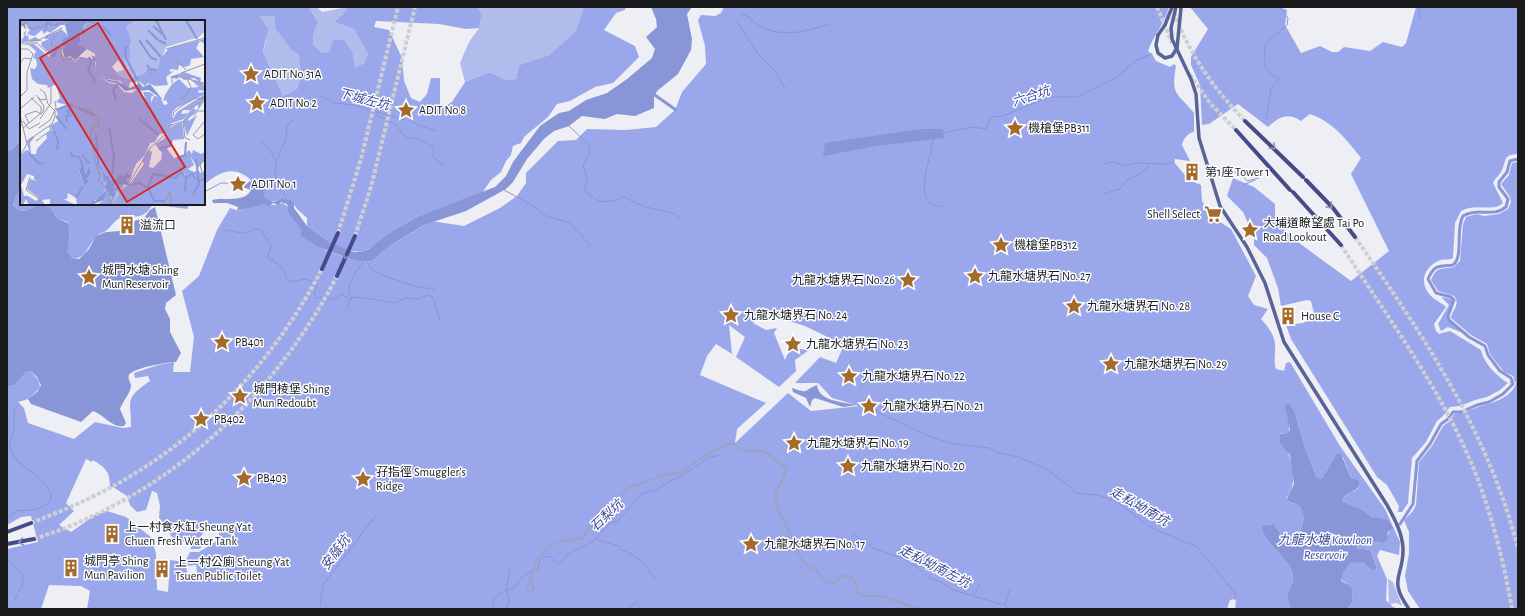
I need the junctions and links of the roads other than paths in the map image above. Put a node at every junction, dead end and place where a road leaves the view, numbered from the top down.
1 (1172, 7) edge
2 (1176, 7) edge
3 (1181, 8) edge
4 (1245, 121) tunnel mouth
5 (1236, 130) tunnel mouth
6 (338, 233) tunnel mouth
7 (355, 236) tunnel mouth
8 (1355, 237) tunnel mouth
9 (1341, 245) tunnel mouth
10 (322, 269) tunnel mouth
11 (337, 276) tunnel mouth
12 (31, 523) tunnel mouth
13 (7, 532) edge
14 (34, 538) tunnel mouth
15 (7, 544) edge
16 (531, 581) junction
17 (919, 609) edge
18 (1409, 609) edge

1 - 3 main road, bridge
2 - 18 main road
4 -> 8 highway
5 - 9 highway
6 - 10 highway
7 -> 11 highway
12 - 13 highway
14 -> 15 highway
16 - 16 street
16 - 17 street

